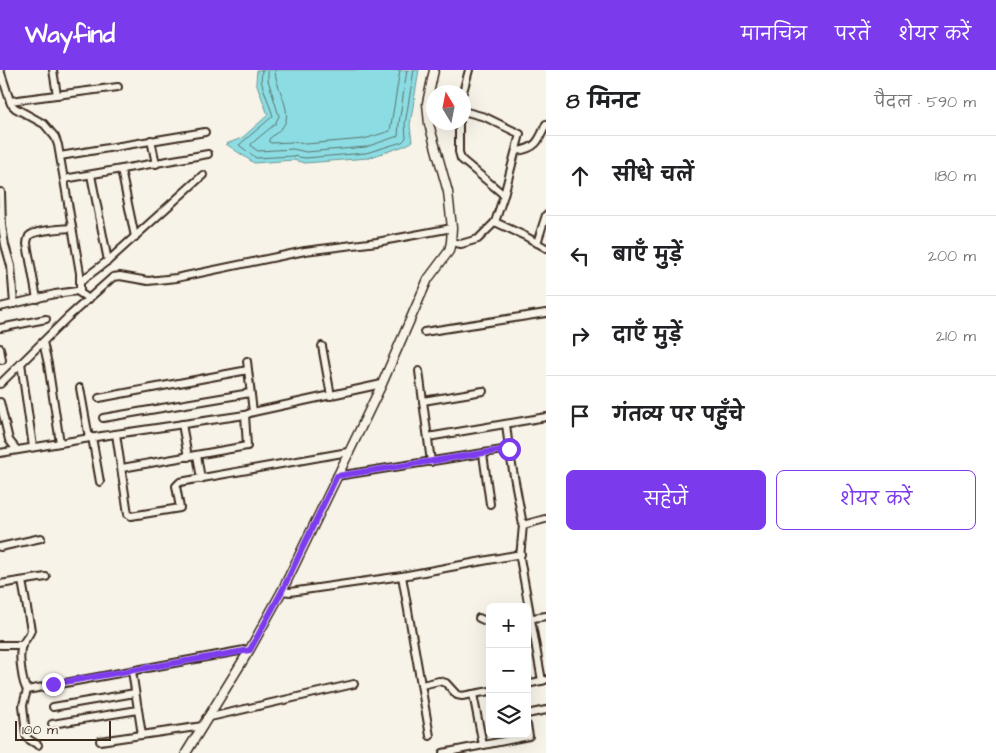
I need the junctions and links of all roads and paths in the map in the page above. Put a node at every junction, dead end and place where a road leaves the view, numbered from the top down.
1 (0, 70) edge
2 (53, 70) edge
3 (434, 70) edge
4 (469, 70) edge
5 (432, 85) edge
6 (465, 85) edge
7 (118, 87) dead end
8 (57, 95) junction
9 (10, 101) junction
10 (471, 113) edge
11 (546, 124) edge
12 (431, 130) edge
13 (459, 130) edge
14 (204, 132) dead end
15 (152, 140) junction
16 (516, 151) junction
17 (208, 154) dead end
18 (60, 156) junction
19 (156, 164) junction
20 (121, 170) junction
21 (91, 174) junction
22 (203, 175) dead end
23 (64, 179) junction
24 (1, 192) dead end
25 (504, 195) junction
26 (546, 215) edge
27 (495, 222) junction
28 (71, 228) junction
29 (452, 228) junction
30 (135, 237) junction
31 (451, 242) junction
32 (537, 243) junction
33 (546, 248) edge
34 (108, 261) junction
35 (81, 281) junction
36 (84, 295) junction
37 (38, 299) junction
38 (14, 304) junction
39 (0, 306) edge
40 (546, 313) edge
41 (46, 319) dead end
42 (0, 328) edge
43 (424, 332) dead end
44 (43, 342) junction
45 (322, 346) dead end
46 (0, 348) edge
47 (2, 360) dead end
48 (247, 361) dead end
49 (21, 363) junction
50 (248, 370) junction
51 (419, 371) dead end
52 (0, 384) edge
53 (382, 384) junction
54 (80, 388) dead end
55 (483, 391) dead end
56 (250, 393) junction
57 (331, 396) junction
58 (99, 398) dead end
59 (423, 401) junction
60 (0, 402) edge
61 (253, 412) junction
62 (245, 415) junction
63 (546, 417) edge
64 (103, 418) dead end
65 (182, 424) junction
66 (506, 424) junction
67 (116, 434) junction
68 (428, 437) junction
69 (91, 438) junction
70 (60, 443) junction
71 (33, 447) junction
72 (509, 449) junction
73 (17, 450) junction
74 (348, 452) junction
75 (0, 453) edge
76 (483, 454) junction
77 (197, 455) junction
78 (188, 457) junction
79 (431, 462) junction
80 (122, 468) junction
81 (337, 476) junction
82 (201, 479) junction
83 (100, 482) dead end
84 (490, 504) dead end
85 (545, 519) edge
86 (523, 525) junction
87 (41, 538) dead end
88 (0, 547) edge
89 (521, 554) junction
90 (402, 576) junction
91 (46, 577) dead end
92 (22, 581) junction
93 (0, 584) edge
94 (282, 591) junction
95 (527, 603) edge
96 (546, 616) edge
97 (479, 618) dead end
98 (531, 619) edge
99 (486, 621) edge
100 (531, 627) edge
101 (0, 645) edge
102 (22, 645) junction
103 (250, 650) junction
104 (132, 671) junction
105 (544, 680) edge
106 (531, 683) edge
107 (354, 684) dead end
108 (422, 685) junction
109 (27, 690) junction
110 (486, 692) edge
111 (135, 693) junction
112 (474, 694) junction
113 (53, 707) dead end
114 (138, 710) junction
115 (546, 710) edge
116 (531, 713) edge
117 (205, 722) junction
118 (52, 724) dead end
119 (142, 735) junction
120 (430, 736) dead end
121 (506, 738) edge
122 (100, 741) dead end
123 (38, 745) dead end
124 (483, 745) junction
125 (186, 753) edge
126 (442, 753) edge

1 - 9 street
2 - 8 street
3 - 5 street
4 - 6 street
7 - 8 street
8 - 9 street
9 - 18 street
10 - 16 street
11 - 16 street
12 - 29 street
13 - 25 street
14 - 15 street
15 - 18 street
15 - 19 street
16 - 25 street
17 - 19 street
18 - 23 street
19 - 20 street
20 - 21 street
20 - 30 street
21 - 23 street
21 - 34 street
22 - 30 street
23 - 28 street
24 - 38 street
25 - 27 street
26 - 32 street
27 - 31 street
27 - 32 street
28 - 35 street
28 - 37 street
29 - 31 street
29 - 36 street
30 - 34 street
31 - 53 street
32 - 33 street
34 - 35 street
35 - 36 street
36 - 37 street
36 - 44 street
37 - 38 street
38 - 39 street
40 - 43 street
41 - 42 street
44 - 49 street
44 - 70 street
45 - 57 street
46 - 47 street
48 - 50 street
49 - 52 street
49 - 71 street
50 - 56 street
50 - 58 street
51 - 59 street
53 - 57 street
53 - 74 street
54 - 69 street
55 - 59 street
56 - 61 street
56 - 64 street
57 - 61 street
59 - 68 street
60 - 73 street
61 - 62 street
62 - 65 street
62 - 77 street
63 - 66 street
65 - 67 street
65 - 78 street
66 - 68 street
66 - 72 street
67 - 69 street
67 - 80 street
68 - 79 street
69 - 70 street
69 - 83 street
70 - 71 street
71 - 73 street
72 - 76 street
72 - 86 street
73 - 75 street
74 - 81 street
74 - 82 street
76 - 79 street
76 - 84 street
77 - 78 street
77 - 82 street
78 - 80 street
79 - 81 street
80 - 82 street
81 - 94 street
85 - 86 street
86 - 89 street
87 - 88 street
89 - 90 street
89 - 95 street
90 - 94 street
90 - 108 street
91 - 92 street
92 - 93 street
92 - 102 street
94 - 103 street
96 - 98 street
97 - 99 street
100 - 105 street
101 - 102 street
102 - 109 street
103 - 104 street
103 - 117 street
104 - 109 street
104 - 111 street
105 - 106 street
107 - 117 street
108 - 112 street
108 - 120 street
109 - 123 street
110 - 112 street
111 - 113 street
111 - 114 street
112 - 124 street
114 - 118 street
114 - 119 street
115 - 116 street
117 - 119 street
117 - 125 street
119 - 122 street
121 - 124 street
124 - 126 street

